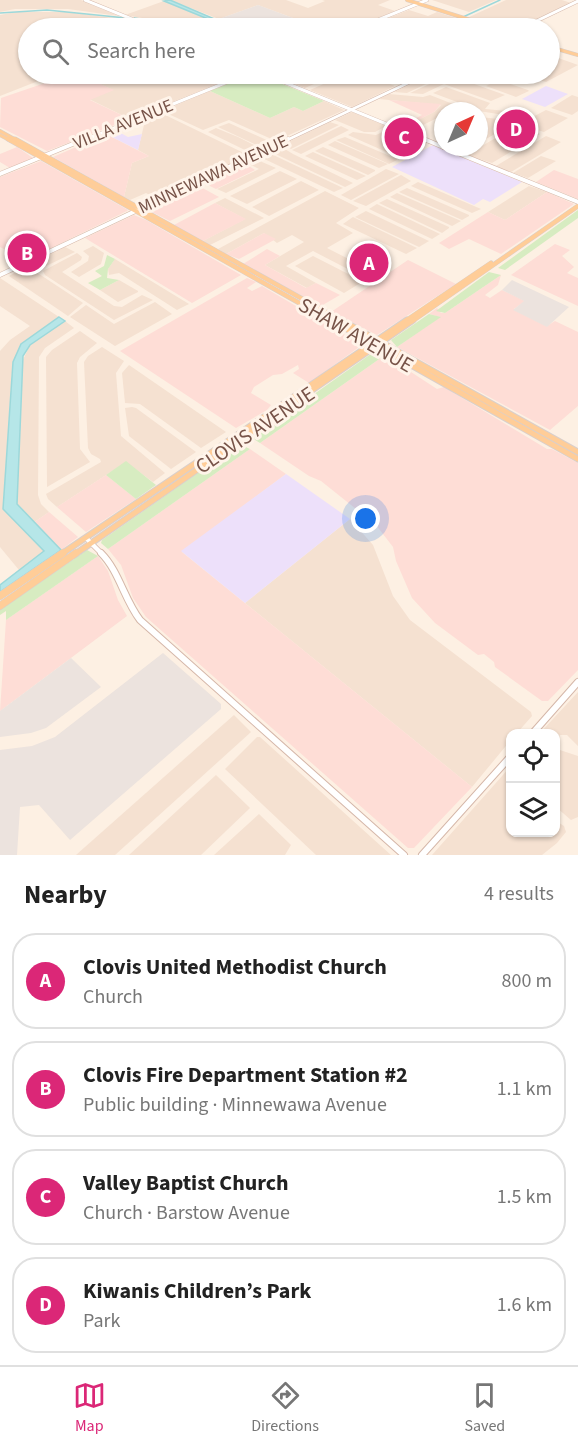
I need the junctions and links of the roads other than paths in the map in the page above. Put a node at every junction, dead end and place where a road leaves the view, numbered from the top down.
1 (85, 0) edge
2 (402, 0) edge
3 (407, 0) edge
4 (427, 0) edge
5 (577, 2) edge
6 (417, 4) junction
7 (454, 17) junction
8 (129, 18) edge
9 (384, 18) edge
10 (457, 18) edge
11 (458, 18) edge
12 (461, 18) edge
13 (543, 18) edge
14 (560, 50) edge
15 (578, 55) edge
16 (222, 84) edge
17 (289, 84) edge
18 (405, 84) edge
19 (351, 109) junction
20 (1, 132) edge
21 (434, 143) edge
22 (46, 155) junction
23 (464, 156) edge
24 (40, 158) junction
25 (0, 174) edge
26 (88, 182) junction
27 (112, 192) joint
28 (578, 204) edge
29 (141, 208) junction
30 (135, 211) junction
31 (210, 250) junction
32 (508, 254) junction
33 (489, 267) junction
34 (0, 275) edge
35 (461, 284) junction
36 (444, 301) junction
37 (321, 312) junction
38 (376, 339) junction
39 (383, 343) junction
40 (370, 344) junction
41 (377, 347) junction
42 (432, 378) junction
43 (471, 393) junction
44 (578, 452) edge
45 (578, 459) edge
46 (89, 540) junction
47 (0, 596) edge
48 (0, 606) edge
49 (578, 682) edge
50 (536, 729) edge
51 (506, 761) edge
52 (404, 855) edge
53 (422, 855) edge

1 - 8 main road
2 - 6 main road
3 - 6 main road
4 - 6 main road
5 - 13 main road
6 - 7 main road
6 - 9 main road
6 - 12 main road
7 - 10 main road
7 - 11 main road
14 - 15 main road
16 - 22 main road, VILLA AVENUE
17 - 19 main road
18 - 19 main road, MINNEWAWA AVENUE
19 - 21 main road
19 - 29 main road, MINNEWAWA AVENUE
20 - 22 main road
20 - 24 main road
22 - 24 main road, VILLA AVENUE
22 - 26 main road
23 - 28 main road
24 - 25 main road, VILLA AVENUE
24 - 26 main road
26 - 27 main road
26 - 30 main road, SHAW AVENUE
27 - 29 main road
28 - 32 main road, CLOVIS AVENUE
29 - 30 main road, MINNEWAWA AVENUE
29 - 31 main road, SHAW AVENUE
30 - 31 main road, SHAW AVENUE
30 - 34 main road, MINNEWAWA AVENUE
31 - 37 main road, SHAW AVENUE
31 - 37 main road, SHAW AVENUE
32 - 33 main road, CLOVIS AVENUE
32 - 33 main road, CLOVIS AVENUE
33 - 35 main road, CLOVIS AVENUE
33 - 36 main road, CLOVIS AVENUE
35 - 36 main road
35 - 38 main road, CLOVIS AVENUE
36 - 39 main road, CLOVIS AVENUE
37 - 38 main road, SHAW AVENUE
37 - 40 main road, SHAW AVENUE
38 - 39 main road, SHAW AVENUE
38 - 40 main road, CLOVIS AVENUE
39 - 41 main road, CLOVIS AVENUE
39 - 43 main road, SHAW AVENUE
40 - 41 main road, SHAW AVENUE
40 - 46 main road, CLOVIS AVENUE
41 - 42 main road, SHAW AVENUE
41 - 46 main road, CLOVIS AVENUE
42 - 43 main road
42 - 45 main road, SHAW AVENUE
43 - 44 main road, SHAW AVENUE
46 - 47 main road, CLOVIS AVENUE
46 - 48 main road, CLOVIS AVENUE
46 - 52 main road
49 - 50 main road
51 - 53 main road

